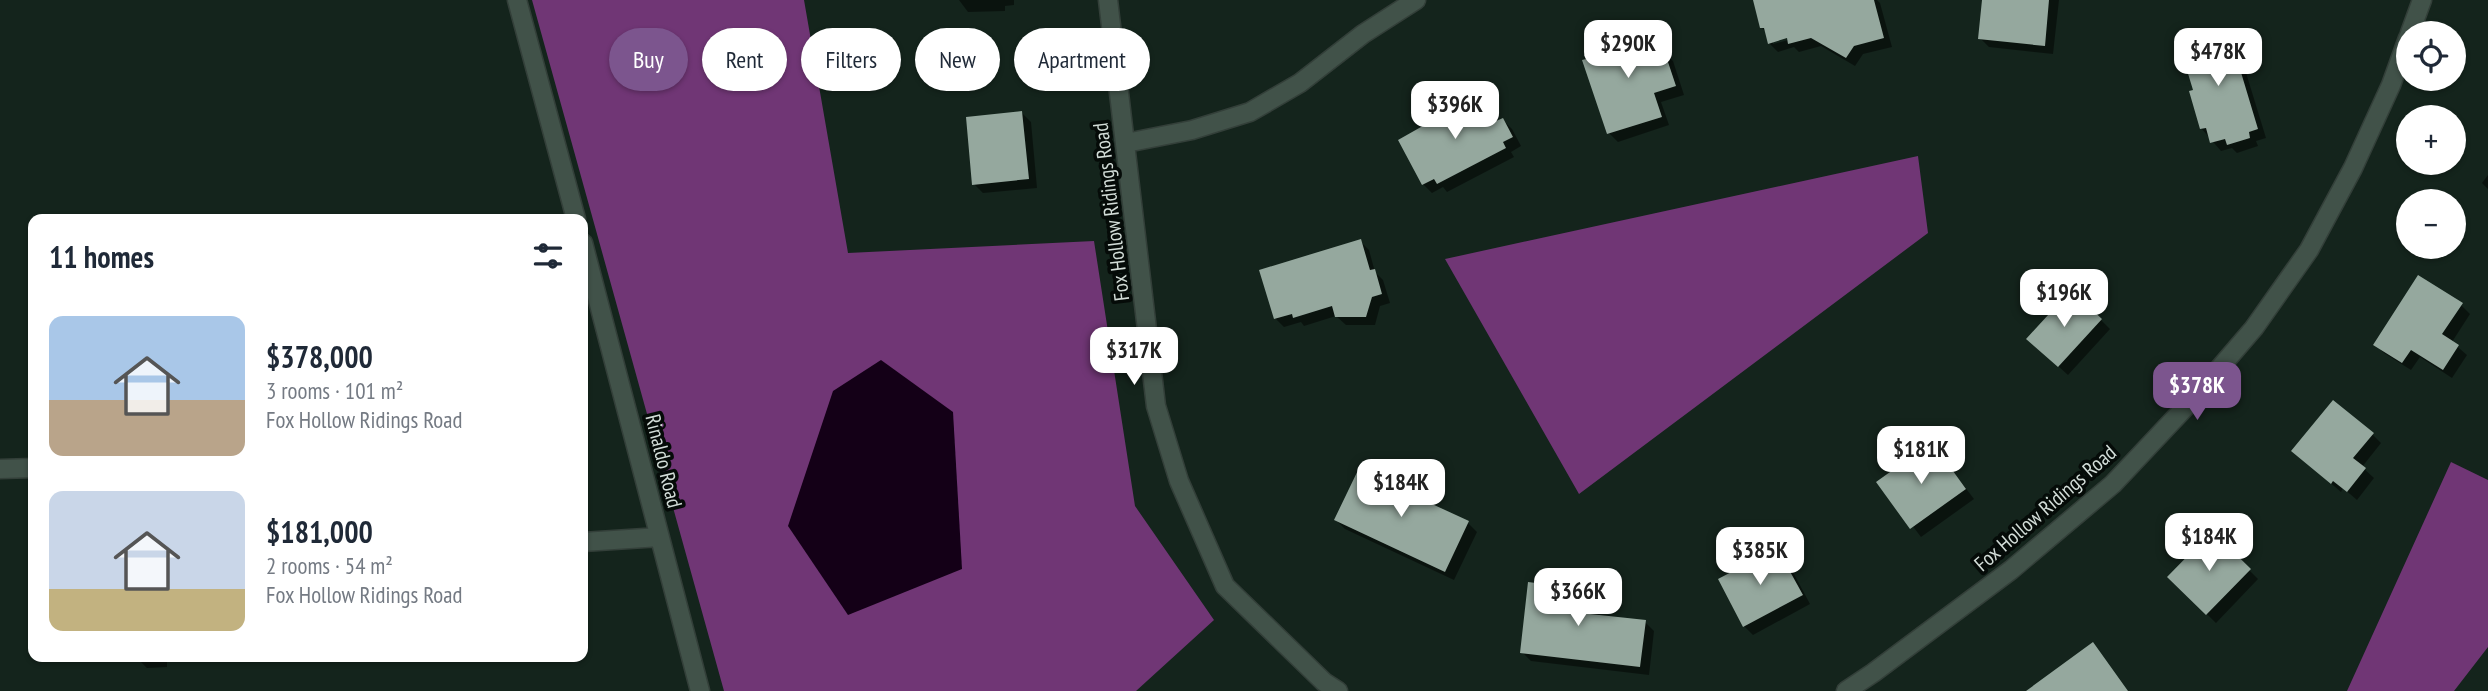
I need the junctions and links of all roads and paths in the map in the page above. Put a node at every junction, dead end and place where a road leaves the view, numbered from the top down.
1 (517, 0) edge
2 (1108, 0) edge
3 (1416, 0) edge
4 (2422, 0) edge
5 (2414, 21) edge
6 (2396, 71) edge
7 (1126, 143) junction
8 (575, 214) edge
9 (588, 262) edge
10 (28, 468) edge
11 (0, 469) edge
12 (660, 537) junction
13 (588, 542) edge
14 (700, 691) edge
15 (1338, 691) edge
16 (1846, 691) edge

1 - 8 street
2 - 7 street, Fox Hollow Ridings Road
3 - 7 street
4 - 5 street, Fox Hollow Ridings Road
6 - 16 street, Fox Hollow Ridings Road
7 - 15 street, Fox Hollow Ridings Road
9 - 12 street, Rinaldo Road
10 - 11 street
12 - 13 street
12 - 14 street, Rinaldo Road

